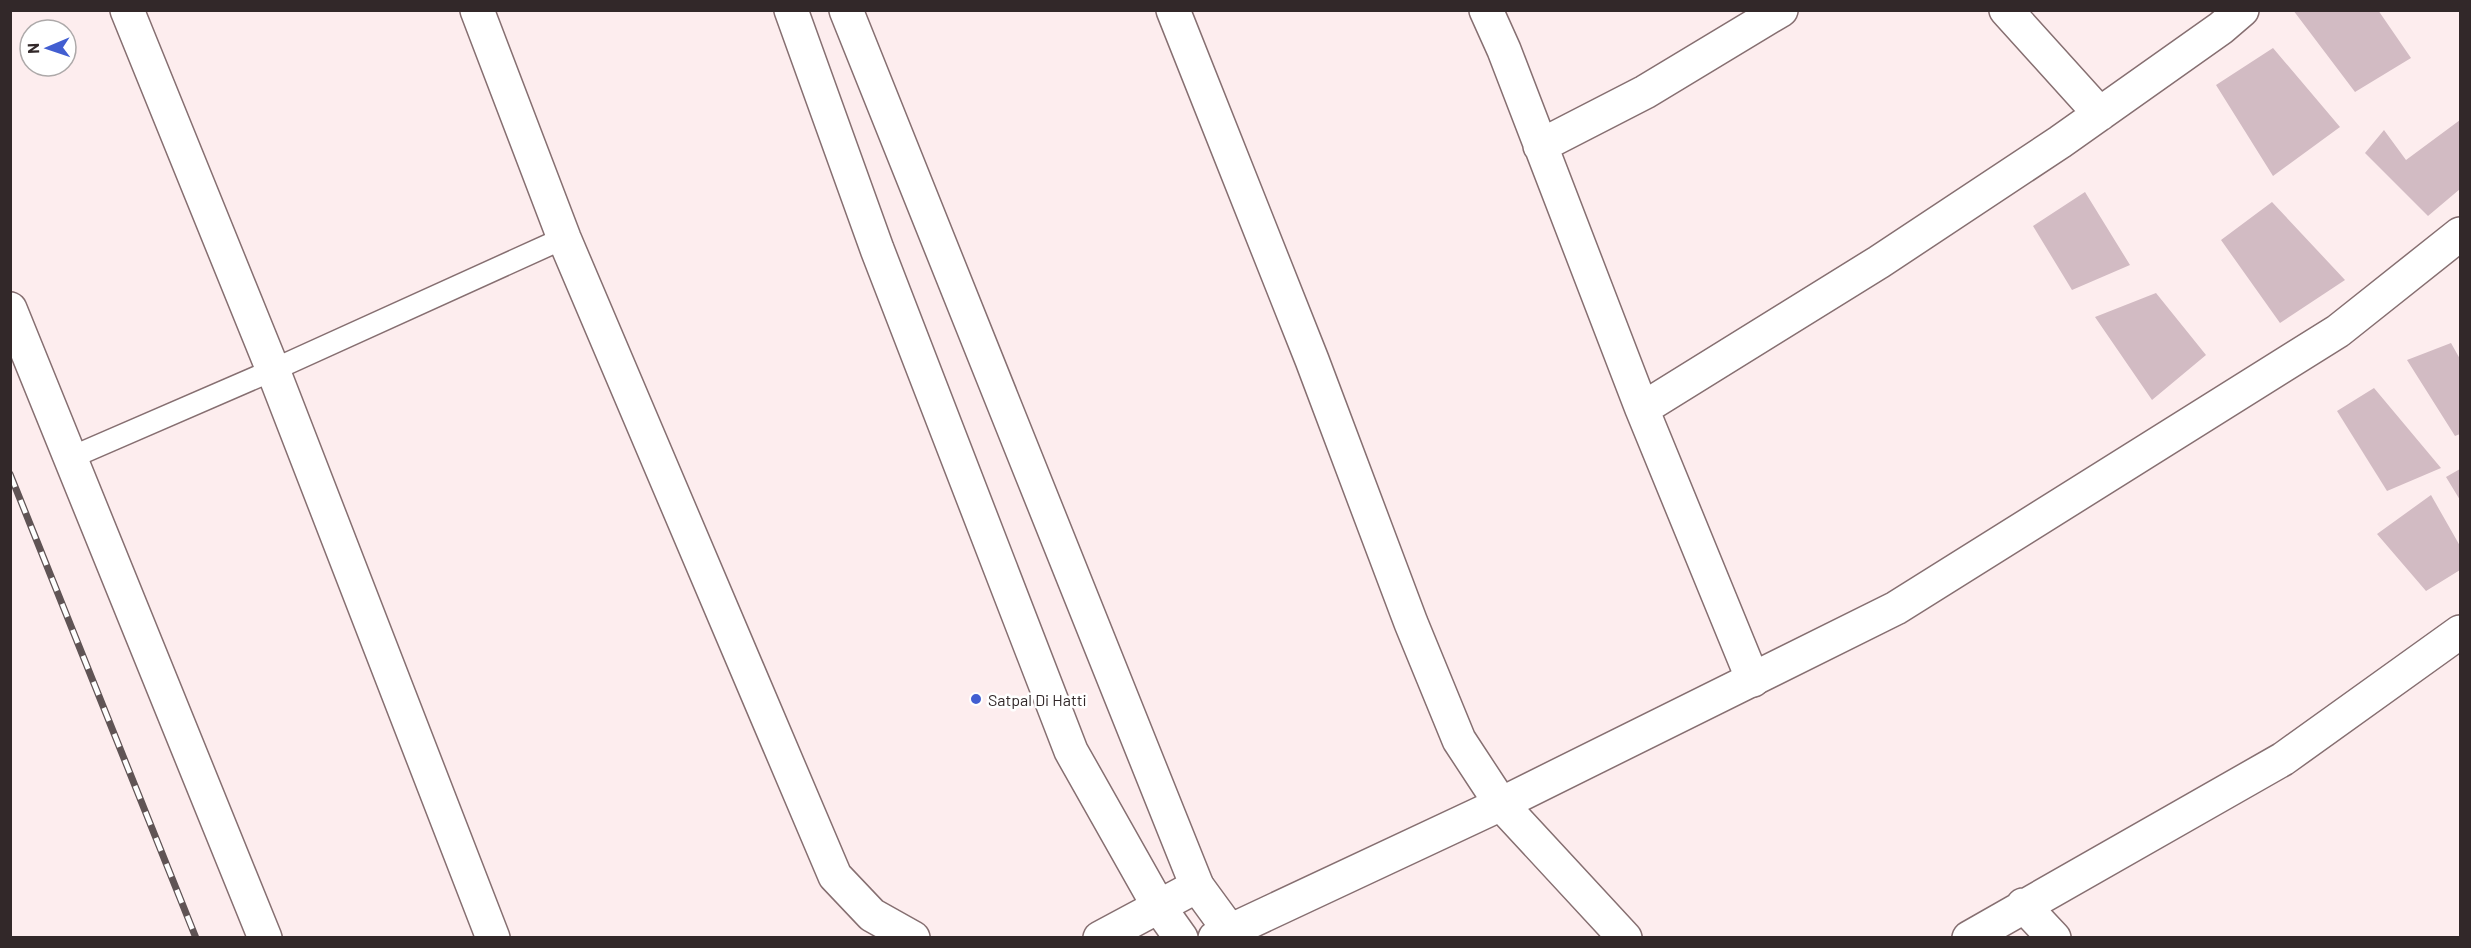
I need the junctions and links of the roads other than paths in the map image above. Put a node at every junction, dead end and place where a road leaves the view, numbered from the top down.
1 (128, 10) edge
2 (477, 10) edge
3 (791, 10) edge
4 (846, 10) edge
5 (1173, 10) edge
6 (1486, 10) edge
7 (1781, 10) edge
8 (2006, 10) edge
9 (2242, 10) edge
10 (2100, 114) junction
11 (1540, 146) junction
12 (2460, 234) edge
13 (564, 238) junction
14 (10, 309) edge
15 (273, 370) junction
16 (1642, 409) junction
17 (70, 458) junction
18 (2460, 632) edge
19 (1753, 680) junction
20 (1501, 804) junction
21 (1197, 886) junction
22 (2023, 905) junction
23 (1159, 907) junction
24 (1226, 935) edge
25 (265, 938) edge
26 (493, 938) edge
27 (913, 938) edge
28 (1100, 938) edge
29 (1181, 938) edge
30 (1625, 938) edge
31 (1969, 938) edge
32 (2054, 938) edge

1 - 15 street
2 - 13 street
3 - 23 street
4 - 21 street
5 - 20 street
6 - 11 street
7 - 11 street
8 - 10 street
9 - 10 street
10 - 16 street
11 - 16 street
12 - 19 street
13 - 15 lane
13 - 27 street
14 - 17 street
15 - 17 lane
15 - 26 street
16 - 19 street
17 - 25 street
18 - 22 street
19 - 20 street
20 - 24 street
20 - 30 street
21 - 23 street
21 - 24 street
22 - 31 street
22 - 32 street
23 - 28 street
23 - 29 street

